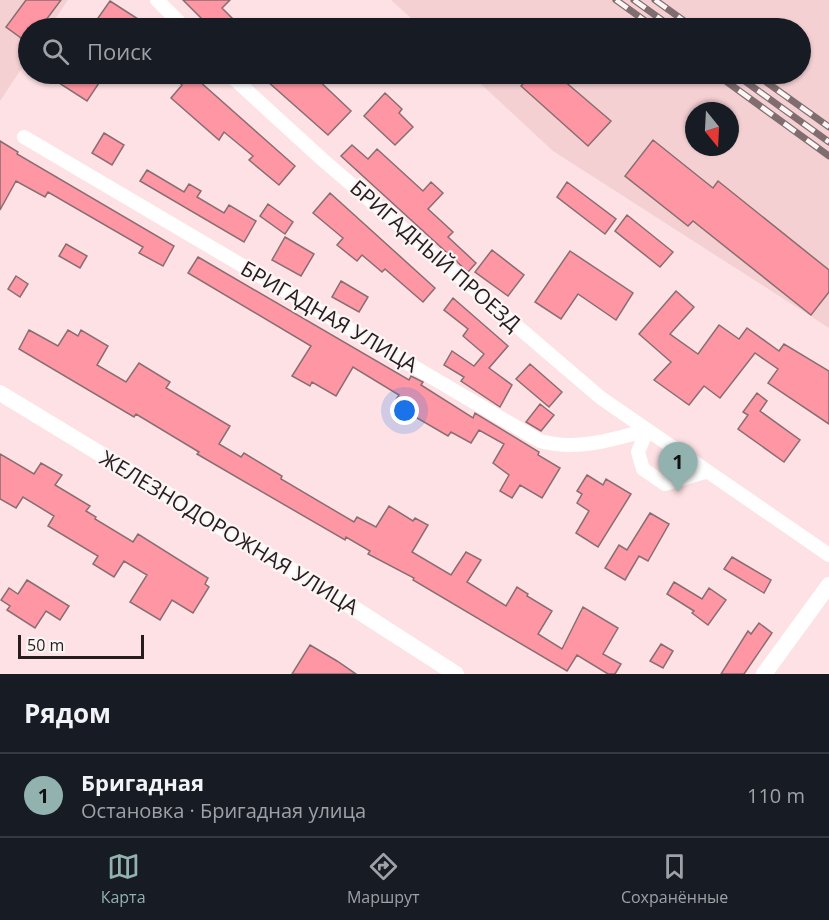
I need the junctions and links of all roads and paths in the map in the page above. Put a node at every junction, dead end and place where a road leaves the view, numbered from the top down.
1 (158, 0) edge
2 (175, 18) edge
3 (240, 84) edge
4 (24, 137) dead end
5 (0, 393) edge
6 (647, 430) junction
7 (705, 472) junction
8 (829, 555) edge
9 (829, 585) edge
10 (456, 674) edge
11 (764, 674) edge

1 - 2 street
3 - 6 street, БРИГАДНЫЙ ПРОЕЗД
4 - 6 street, БРИГАДНАЯ УЛИЦА
5 - 10 street, ЖЕЛЕЗНОДОРОЖНАЯ УЛИЦА
6 - 7 street
6 - 7 street
7 - 8 street
9 - 11 street

